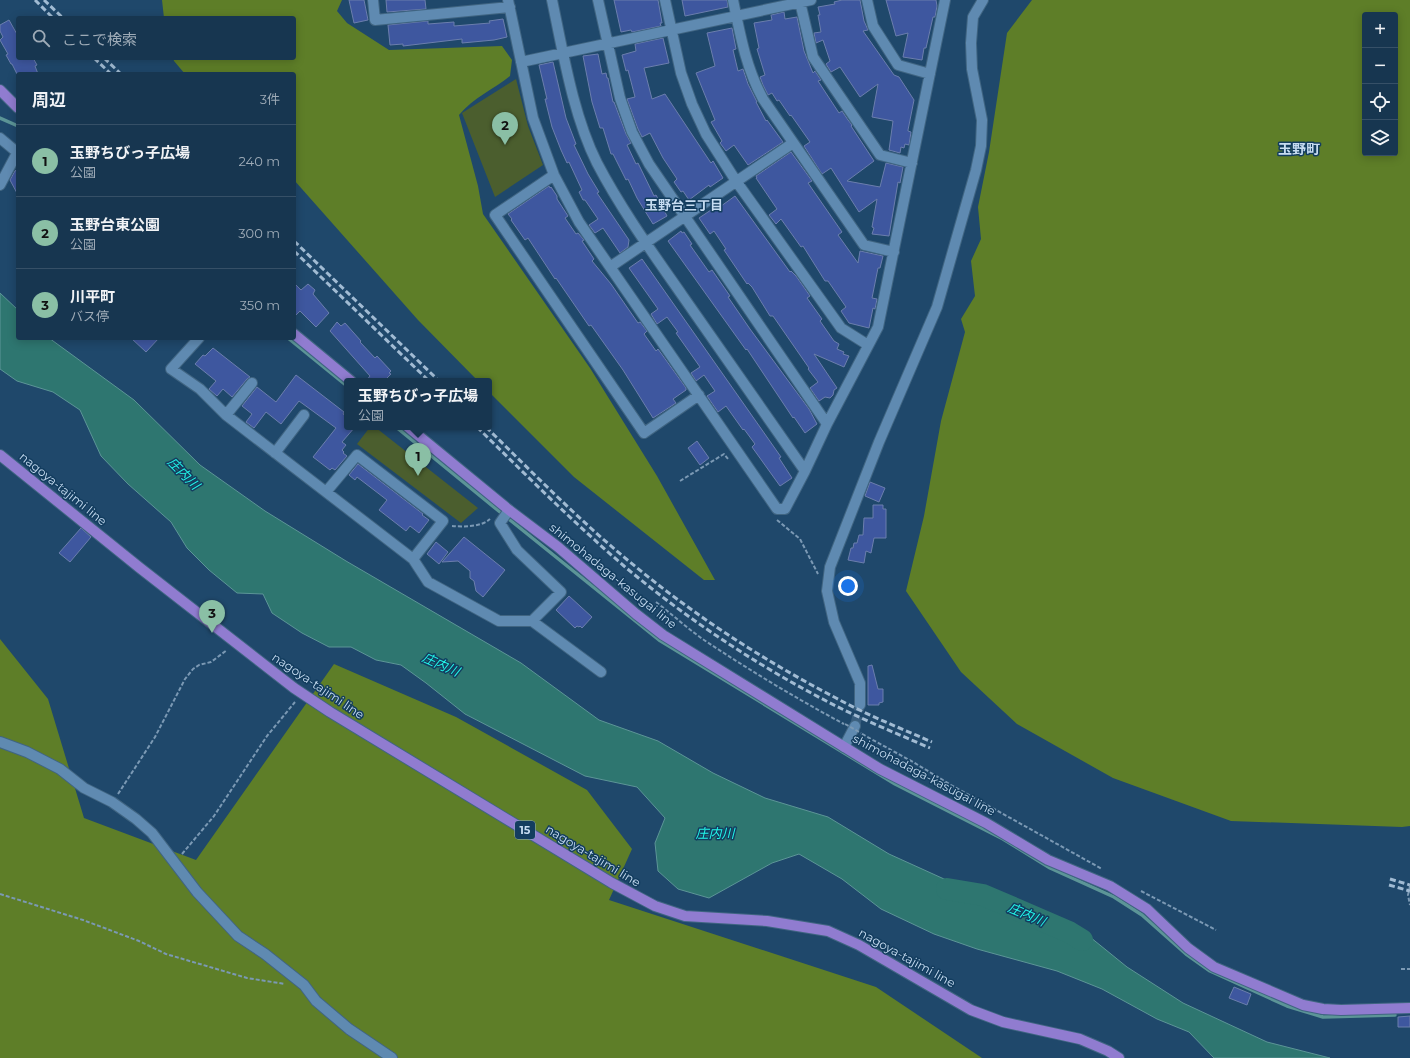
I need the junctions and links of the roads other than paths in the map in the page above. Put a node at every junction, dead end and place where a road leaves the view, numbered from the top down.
1 (373, 0) edge
2 (552, 0) edge
3 (598, 0) edge
4 (665, 0) edge
5 (733, 0) edge
6 (811, 0) edge
7 (867, 0) edge
8 (945, 0) edge
9 (982, 0) edge
10 (800, 2) junction
11 (509, 4) edge
12 (736, 16) junction
13 (671, 30) junction
14 (606, 43) junction
15 (563, 53) junction
16 (521, 62) junction
17 (930, 74) junction
18 (0, 90) edge
19 (16, 106) edge
20 (0, 138) edge
21 (793, 143) junction
22 (16, 151) edge
23 (16, 157) edge
24 (912, 163) junction
25 (554, 175) junction
26 (736, 181) junction
27 (0, 185) edge
28 (684, 216) junction
29 (646, 242) junction
30 (894, 252) junction
31 (610, 267) junction
32 (296, 336) edge
33 (197, 340) edge
34 (868, 345) junction
35 (347, 378) edge
36 (252, 383) dead end
37 (699, 395) junction
38 (226, 415) junction
39 (304, 415) dead end
40 (827, 424) junction
41 (412, 430) edge
42 (275, 453) junction
43 (0, 455) edge
44 (805, 471) junction
45 (326, 492) junction
46 (509, 510) junction
47 (413, 559) junction
48 (532, 621) junction
49 (601, 672) dead end
50 (860, 705) tunnel mouth
51 (854, 728) tunnel mouth
52 (0, 742) edge
53 (844, 747) junction
54 (1410, 1008) edge
55 (392, 1058) edge
56 (1119, 1058) edge

1 - 11 street
2 - 15 street
3 - 14 street
4 - 13 street
5 - 12 street
6 - 10 street
7 - 17 street
8 - 17 street
9 - 50 street
10 - 12 street
10 - 24 street
11 - 16 street
12 - 13 street
12 - 21 street
13 - 14 street
13 - 26 street
14 - 15 street
14 - 28 street
15 - 16 street
15 - 29 street
16 - 25 street
17 - 24 street
18 - 19 main road
20 - 22 street
21 - 26 street
21 - 30 street
23 - 27 street
24 - 30 street
25 - 31 street
25 - 37 street
26 - 28 street
26 - 34 street
28 - 29 street
28 - 40 street
29 - 31 street
29 - 44 street
30 - 34 street
31 - 37 street
32 - 35 main road
33 - 38 street
34 - 40 street
36 - 38 street
37 - 44 street
38 - 42 street
39 - 42 street
40 - 44 street
41 - 46 main road, shimohadaga-kasugai line
42 - 45 street
43 - 56 main road, nagoya-tajimi line / 15
45 - 47 street
45 - 47 street
46 - 48 street
46 - 53 main road, shimohadaga-kasugai line
47 - 48 street
48 - 49 street
51 - 53 street
52 - 55 street
53 - 54 main road, shimohadaga-kasugai line

